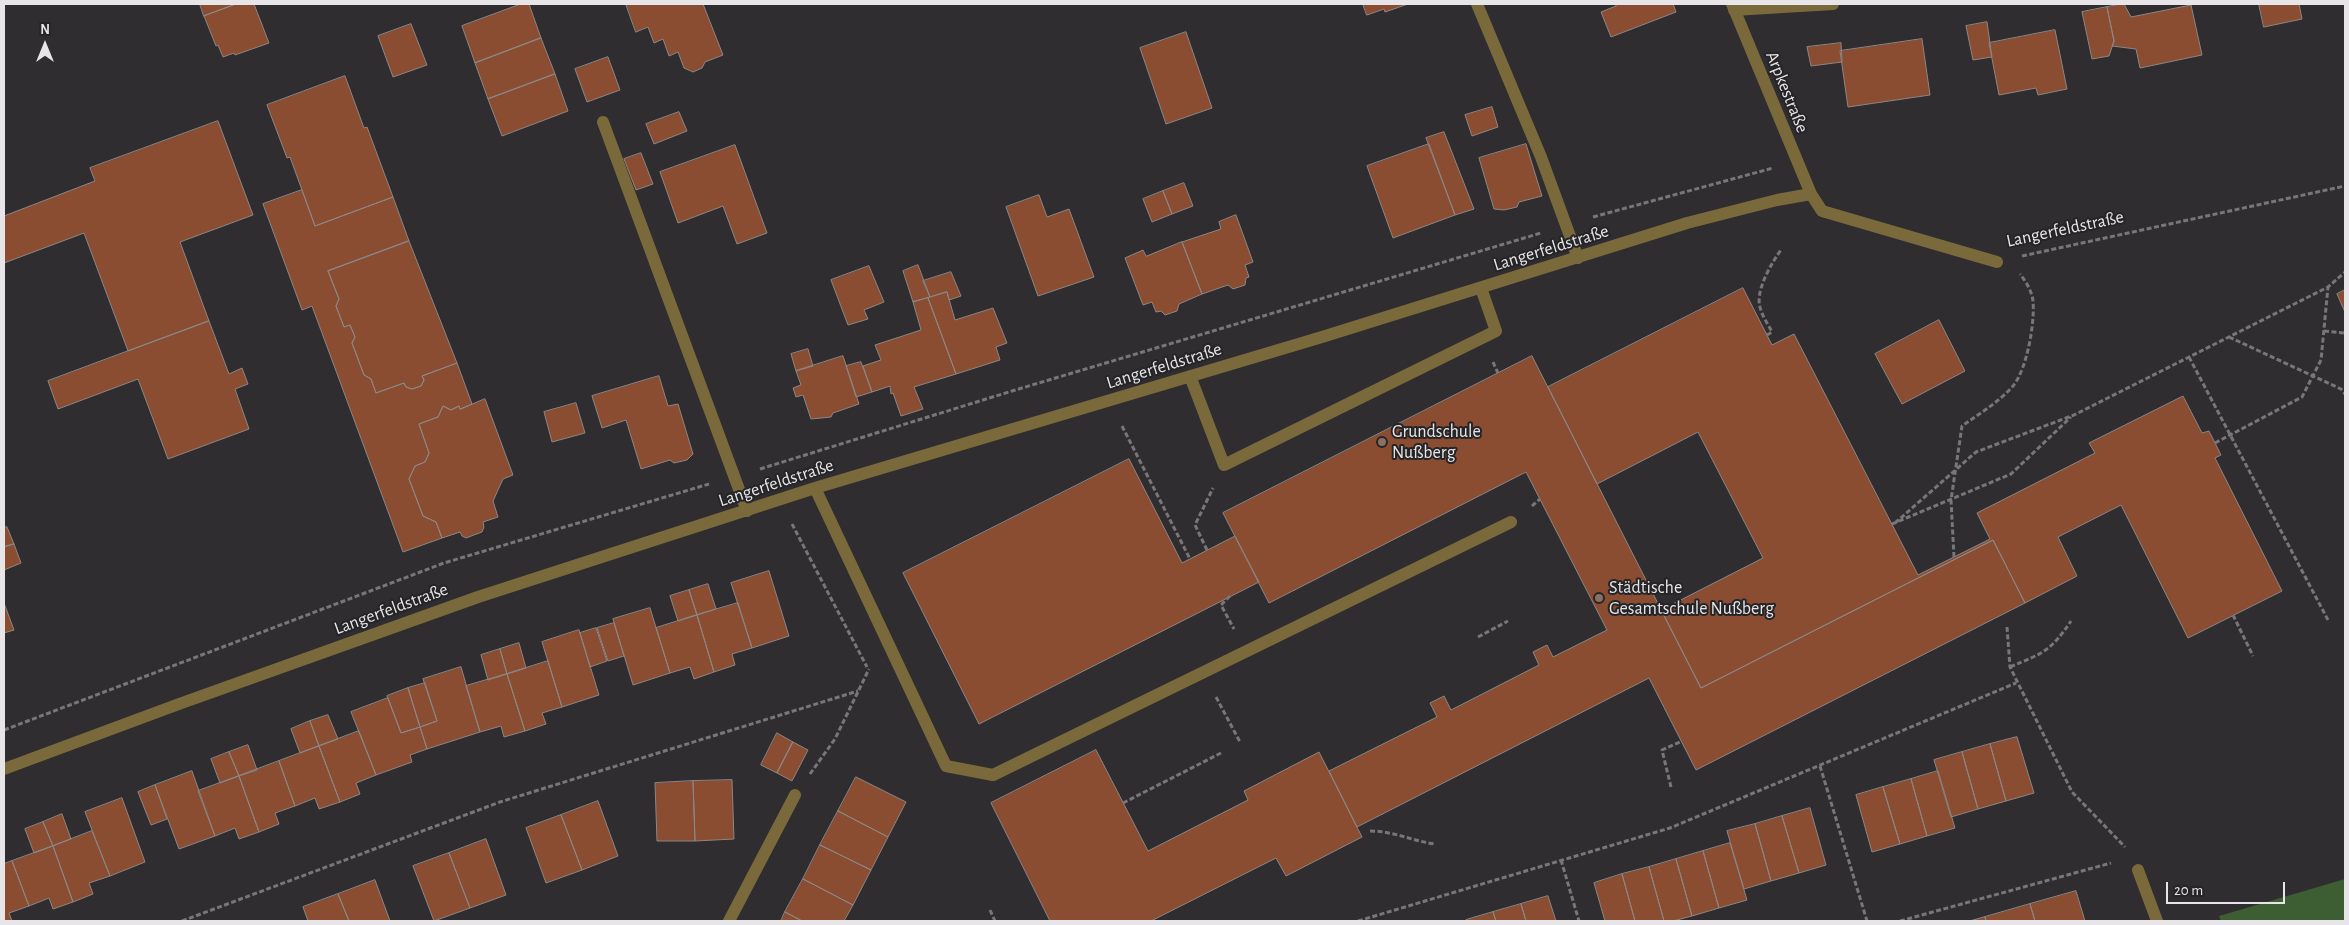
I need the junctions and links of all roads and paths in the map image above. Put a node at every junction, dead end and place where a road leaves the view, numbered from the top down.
1 (1476, 4) edge
2 (1833, 4) edge
3 (1733, 7) edge
4 (604, 122) dead end
5 (1774, 168) dead end
6 (2345, 186) edge
7 (1811, 194) junction
8 (1566, 225) junction
9 (1781, 250) dead end
10 (1578, 258) junction
11 (1997, 262) junction
12 (2345, 272) edge
13 (2328, 287) junction
14 (1481, 288) junction
15 (2324, 331) junction
16 (2345, 333) edge
17 (1767, 335) dead end
18 (2229, 337) junction
19 (2189, 357) junction
20 (1190, 376) junction
21 (2314, 376) junction
22 (2345, 394) edge
23 (2074, 415) junction
24 (1119, 420) dead end
25 (2230, 434) junction
26 (2215, 443) dead end
27 (1224, 465) junction
28 (1956, 470) junction
29 (733, 477) junction
30 (815, 488) junction
31 (1951, 500) junction
32 (780, 501) junction
33 (747, 511) junction
34 (1511, 522) dead end
35 (1207, 550) dead end
36 (1954, 557) dead end
37 (1190, 559) dead end
38 (1230, 596) dead end
39 (1226, 615) dead end
40 (2233, 615) dead end
41 (2328, 620) dead end
42 (1508, 621) dead end
43 (2071, 621) dead end
44 (2007, 626) dead end
45 (1478, 637) dead end
46 (2252, 656) dead end
47 (895, 660) junction
48 (2010, 667) junction
49 (868, 669) junction
50 (2016, 683) junction
51 (858, 691) junction
52 (1218, 700) dead end
53 (4, 730) edge
54 (1682, 741) dead end
55 (1240, 742) dead end
56 (1221, 753) dead end
57 (1820, 766) junction
58 (4, 769) edge
59 (1671, 787) dead end
60 (795, 795) joint
61 (1123, 803) dead end
62 (1370, 831) dead end
63 (1435, 844) dead end
64 (2132, 858) junction
65 (1561, 860) junction
66 (2138, 870) joint
67 (990, 910) dead end
68 (182, 921) edge
69 (729, 921) edge
70 (995, 921) edge
71 (1358, 921) edge
72 (1580, 921) edge
73 (1867, 921) edge
74 (1900, 921) edge
75 (2157, 921) edge

1 - 8 street
2 - 3 street
3 - 7 street, Arpkestraße
4 - 29 street
5 - 8 path
6 - 11 path, Langerfeldstraße
7 - 10 street, Langerfeldstraße
7 - 11 street, Langerfeldstraße
8 - 10 street
8 - 29 path
9 - 17 path
10 - 14 street, Langerfeldstraße
11 - 28 path
12 - 13 path
13 - 15 path
13 - 18 path
14 - 20 street, Langerfeldstraße
14 - 27 street
15 - 16 path
15 - 21 path
18 - 19 path
18 - 21 path
19 - 23 path
19 - 25 path
20 - 27 street
20 - 30 street, Langerfeldstraße
21 - 22 path
21 - 25 path
23 - 28 path
23 - 31 path
24 - 37 path
25 - 26 path
25 - 41 path
27 - 35 path
28 - 31 path
28 - 31 path
29 - 33 street
29 - 53 path
30 - 32 street, Langerfeldstraße
30 - 47 street
31 - 36 path
32 - 33 street, Langerfeldstraße
32 - 49 path
33 - 58 street, Langerfeldstraße
34 - 47 street
38 - 39 path
40 - 46 path
42 - 45 path
43 - 48 path
44 - 48 path
47 - 49 path
48 - 50 path
49 - 51 path
50 - 57 path
50 - 64 path
51 - 60 path
51 - 68 path
52 - 55 path
54 - 59 path
56 - 61 path
57 - 65 path
57 - 73 path
60 - 69 street
62 - 63 path
64 - 66 path
64 - 74 path
65 - 71 path
65 - 72 path
66 - 75 street
67 - 70 path

